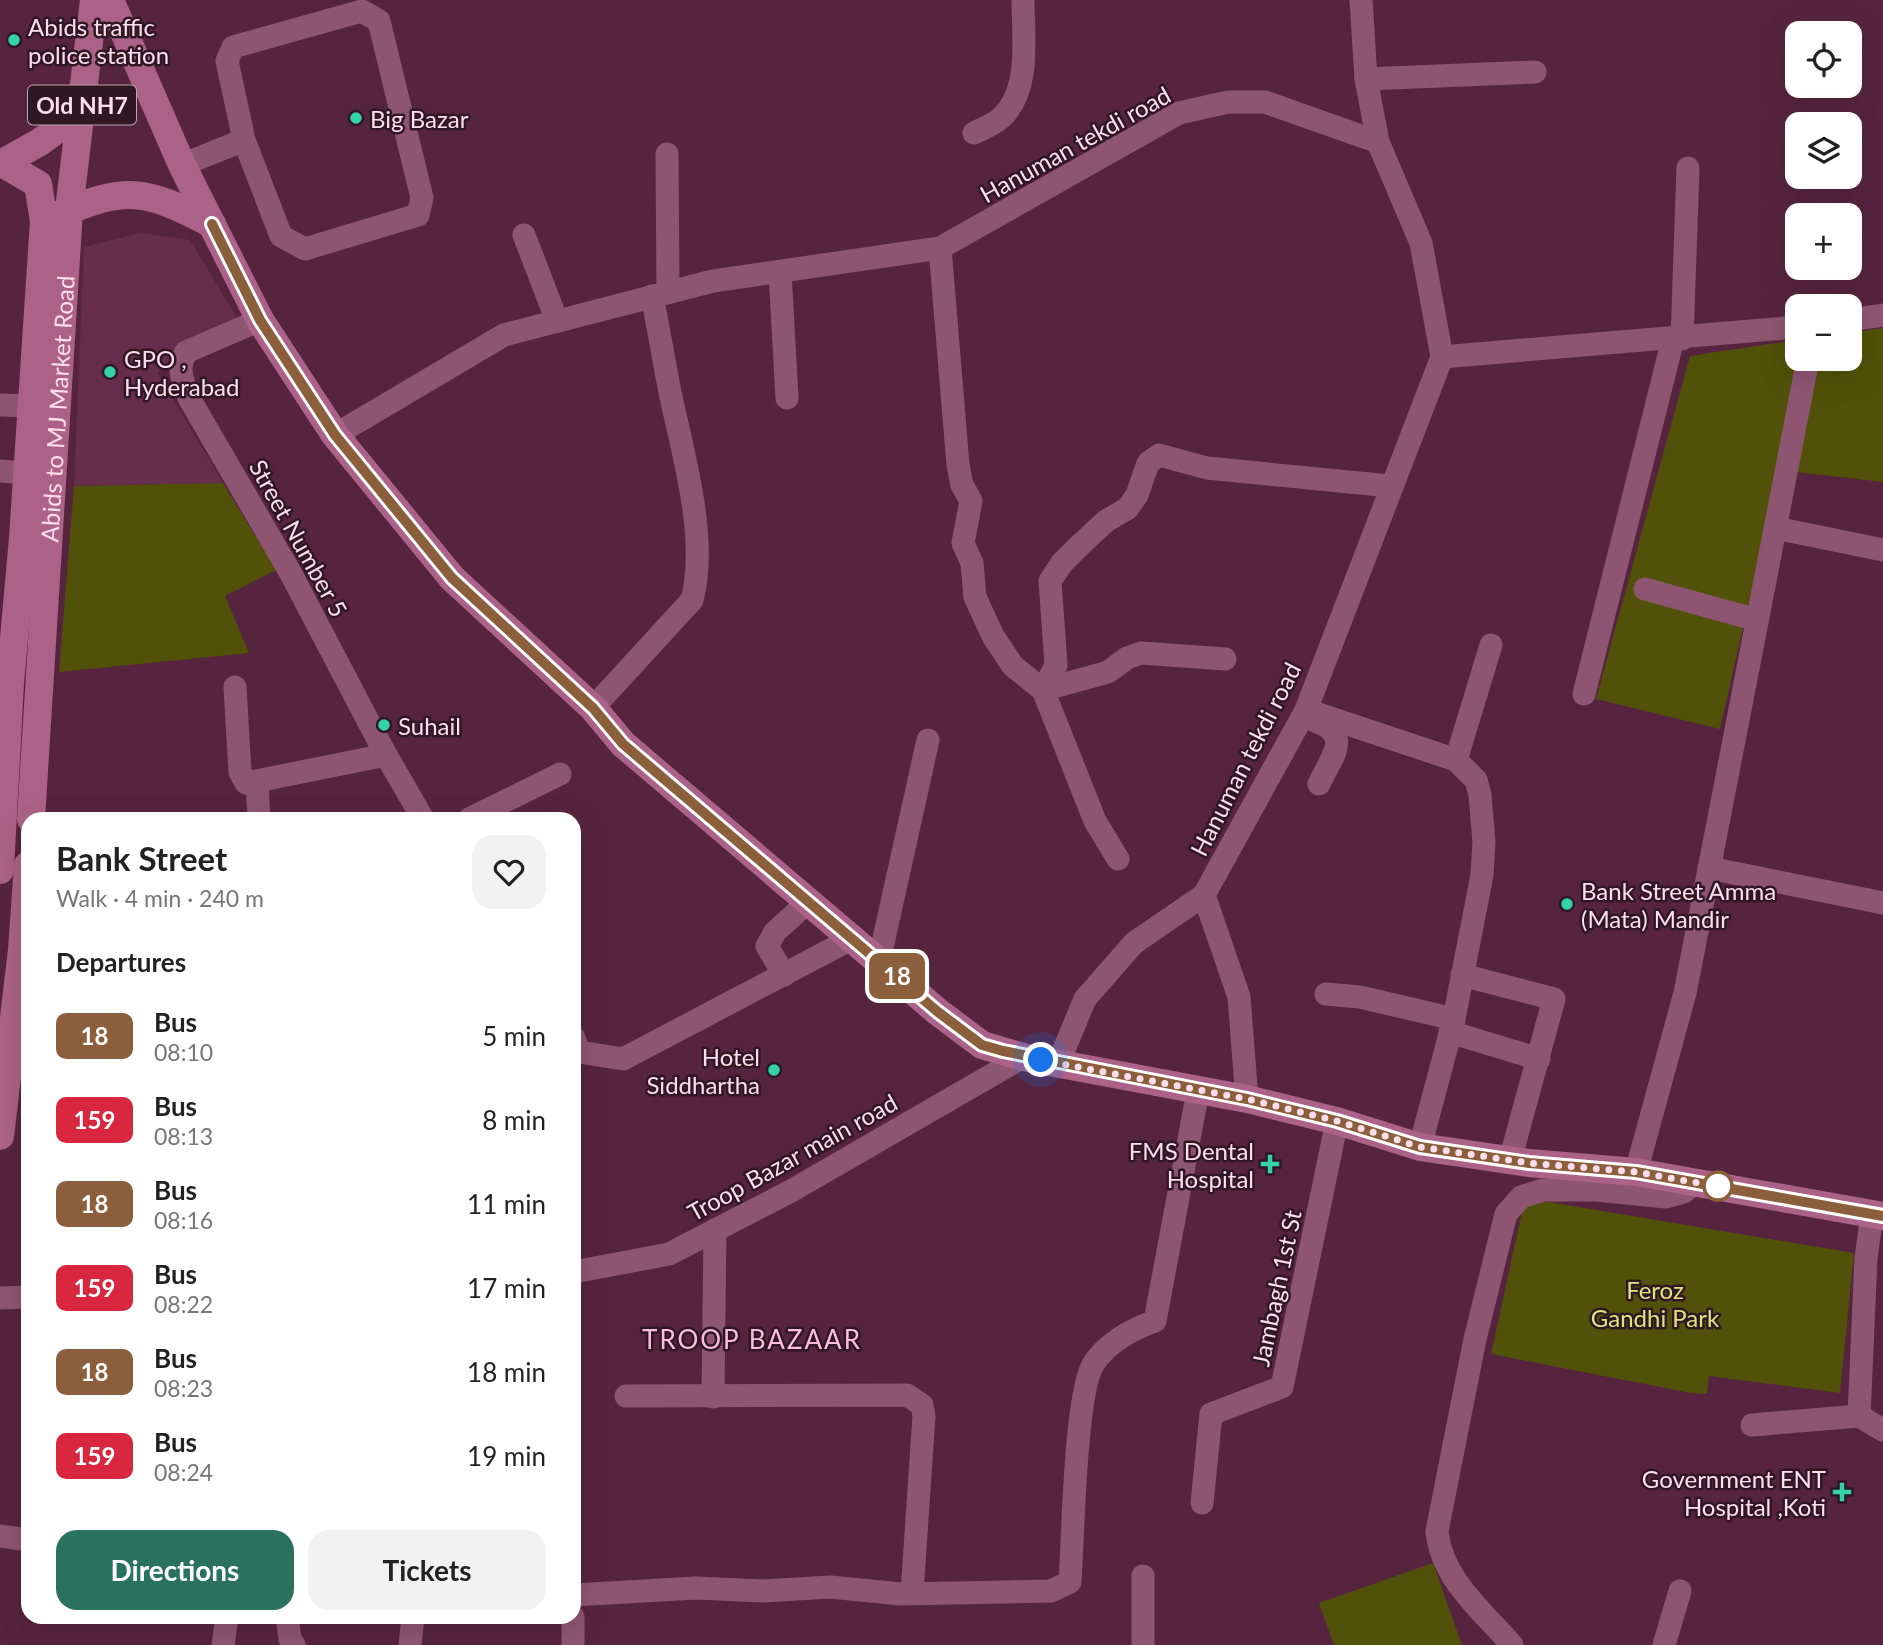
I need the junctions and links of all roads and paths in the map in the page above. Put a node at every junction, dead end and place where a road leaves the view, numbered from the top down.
1 (94, 0) edge
2 (110, 0) edge
3 (1023, 0) edge
4 (1361, 0) edge
5 (1535, 72) dead end
6 (1366, 79) junction
7 (81, 113) junction
8 (975, 133) dead end
9 (244, 141) junction
10 (1378, 142) junction
11 (667, 154) dead end
12 (2, 162) edge
13 (181, 165) junction
14 (1688, 167) dead end
15 (69, 210) junction
16 (44, 221) junction
17 (212, 224) junction
18 (524, 235) dead end
19 (940, 248) junction
20 (779, 272) junction
21 (660, 294) junction
22 (1883, 316) edge
23 (1862, 319) edge
24 (260, 320) junction
25 (557, 321) junction
26 (1785, 328) edge
27 (1677, 339) junction
28 (1442, 357) junction
29 (1806, 371) edge
30 (787, 398) dead end
31 (0, 405) edge
32 (33, 406) junction
33 (335, 435) junction
34 (0, 471) edge
35 (28, 473) junction
36 (1390, 486) junction
37 (1775, 528) junction
38 (1883, 550) edge
39 (1646, 589) dead end
40 (1757, 620) junction
41 (1492, 645) dead end
42 (1225, 659) dead end
43 (5, 681) edge
44 (235, 687) dead end
45 (1043, 690) junction
46 (1584, 694) dead end
47 (593, 708) junction
48 (1304, 713) junction
49 (928, 740) dead end
50 (386, 755) junction
51 (1456, 760) junction
52 (560, 774) dead end
53 (257, 783) junction
54 (1319, 784) dead end
55 (31, 812) edge
56 (259, 812) edge
57 (419, 812) edge
58 (483, 812) edge
59 (0, 859) edge
60 (1118, 859) dead end
61 (1709, 868) junction
62 (0, 870) edge
63 (1204, 895) junction
64 (809, 901) junction
65 (1883, 903) edge
66 (853, 938) junction
67 (879, 961) junction
68 (784, 975) junction
69 (1462, 975) junction
70 (21, 980) edge
71 (1326, 994) dead end
72 (1452, 1025) junction
73 (581, 1052) edge
74 (1023, 1057) junction
75 (1539, 1059) junction
76 (1058, 1063) junction
77 (1198, 1091) junction
78 (1247, 1099) junction
79 (1337, 1121) junction
80 (0, 1136) edge
81 (1420, 1147) junction
82 (1510, 1160) junction
83 (1636, 1172) junction
84 (1695, 1182) junction
85 (1877, 1215) edge
86 (715, 1230) junction
87 (581, 1270) edge
88 (21, 1297) edge
89 (0, 1298) edge
90 (626, 1396) dead end
91 (713, 1397) junction
92 (1859, 1416) junction
93 (1752, 1425) dead end
94 (1883, 1430) edge
95 (1202, 1503) dead end
96 (0, 1536) edge
97 (21, 1539) edge
98 (1143, 1576) dead end
99 (1680, 1591) dead end
100 (912, 1593) junction
101 (581, 1595) edge
102 (226, 1624) edge
103 (288, 1624) edge
104 (412, 1624) edge
105 (573, 1624) edge
106 (223, 1645) edge
107 (294, 1645) edge
108 (410, 1645) edge
109 (573, 1645) edge
110 (1143, 1645) edge
111 (1512, 1645) edge
112 (1664, 1645) edge

1 - 7 main road, Abids to MJ Market Road / Old NH7
2 - 13 main road
3 - 8 street
4 - 6 street
5 - 6 street
6 - 10 street
7 - 12 main road
7 - 15 main road, Abids to MJ Market Road / Old NH7
9 - 9 street
9 - 13 street
10 - 19 street, Hanuman tekdi road
10 - 28 street
11 - 21 street
12 - 16 main road, Abids to MJ Market Road
13 - 17 main road
14 - 27 street
15 - 16 main road
15 - 17 main road
15 - 55 main road, Abids to MJ Market Road / Old NH7
16 - 32 main road, Abids to MJ Market Road
17 - 24 main road
18 - 25 street
19 - 20 street, Hanuman tekdi road
19 - 45 street
20 - 21 street, Hanuman tekdi road
20 - 30 street
21 - 25 street, Hanuman tekdi road
21 - 47 street
22 - 23 street
24 - 33 main road
24 - 50 street, Street Number 5
25 - 33 street, Hanuman tekdi road
26 - 27 street
27 - 28 street
27 - 46 street
28 - 36 street, Hanuman tekdi road
29 - 37 street
31 - 32 street
32 - 35 main road, Abids to MJ Market Road
33 - 47 main road
34 - 35 street
35 - 43 main road, Abids to MJ Market Road
36 - 45 street
36 - 48 street, Hanuman tekdi road
37 - 38 street
37 - 40 street
39 - 40 street
40 - 61 street
41 - 51 street
42 - 45 street
43 - 59 main road, Abids to MJ Market Road
44 - 53 street
45 - 60 street
47 - 64 main road
48 - 51 street
48 - 54 street
48 - 63 street, Hanuman tekdi road
49 - 67 street
50 - 53 street
50 - 57 street, Street Number 5
51 - 69 street
52 - 58 street
53 - 56 street
59 - 62 main road, Abids to MJ Market Road
61 - 65 street
61 - 83 street
63 - 76 street, Hanuman tekdi road
63 - 78 street
64 - 66 main road
64 - 68 street
66 - 67 main road
66 - 68 street
67 - 74 main road
68 - 73 street
69 - 72 street
69 - 75 street
70 - 80 main road
71 - 72 street
72 - 75 street
72 - 81 street
74 - 76 main road
74 - 86 street, Troop Bazar main road
75 - 82 street
76 - 77 main road
77 - 78 main road
77 - 100 street
78 - 79 main road
79 - 81 main road
79 - 95 street, Jambagh 1st St
81 - 82 main road
82 - 83 main road
83 - 84 main road
84 - 85 main road
84 - 111 street
85 - 92 street
86 - 87 street, Troop Bazar main road
86 - 91 street
88 - 89 street
90 - 91 street
91 - 100 street
92 - 93 street
92 - 94 street
96 - 97 street
98 - 110 street
99 - 112 street
100 - 101 street
102 - 106 street
103 - 107 street
104 - 108 street
105 - 109 street

